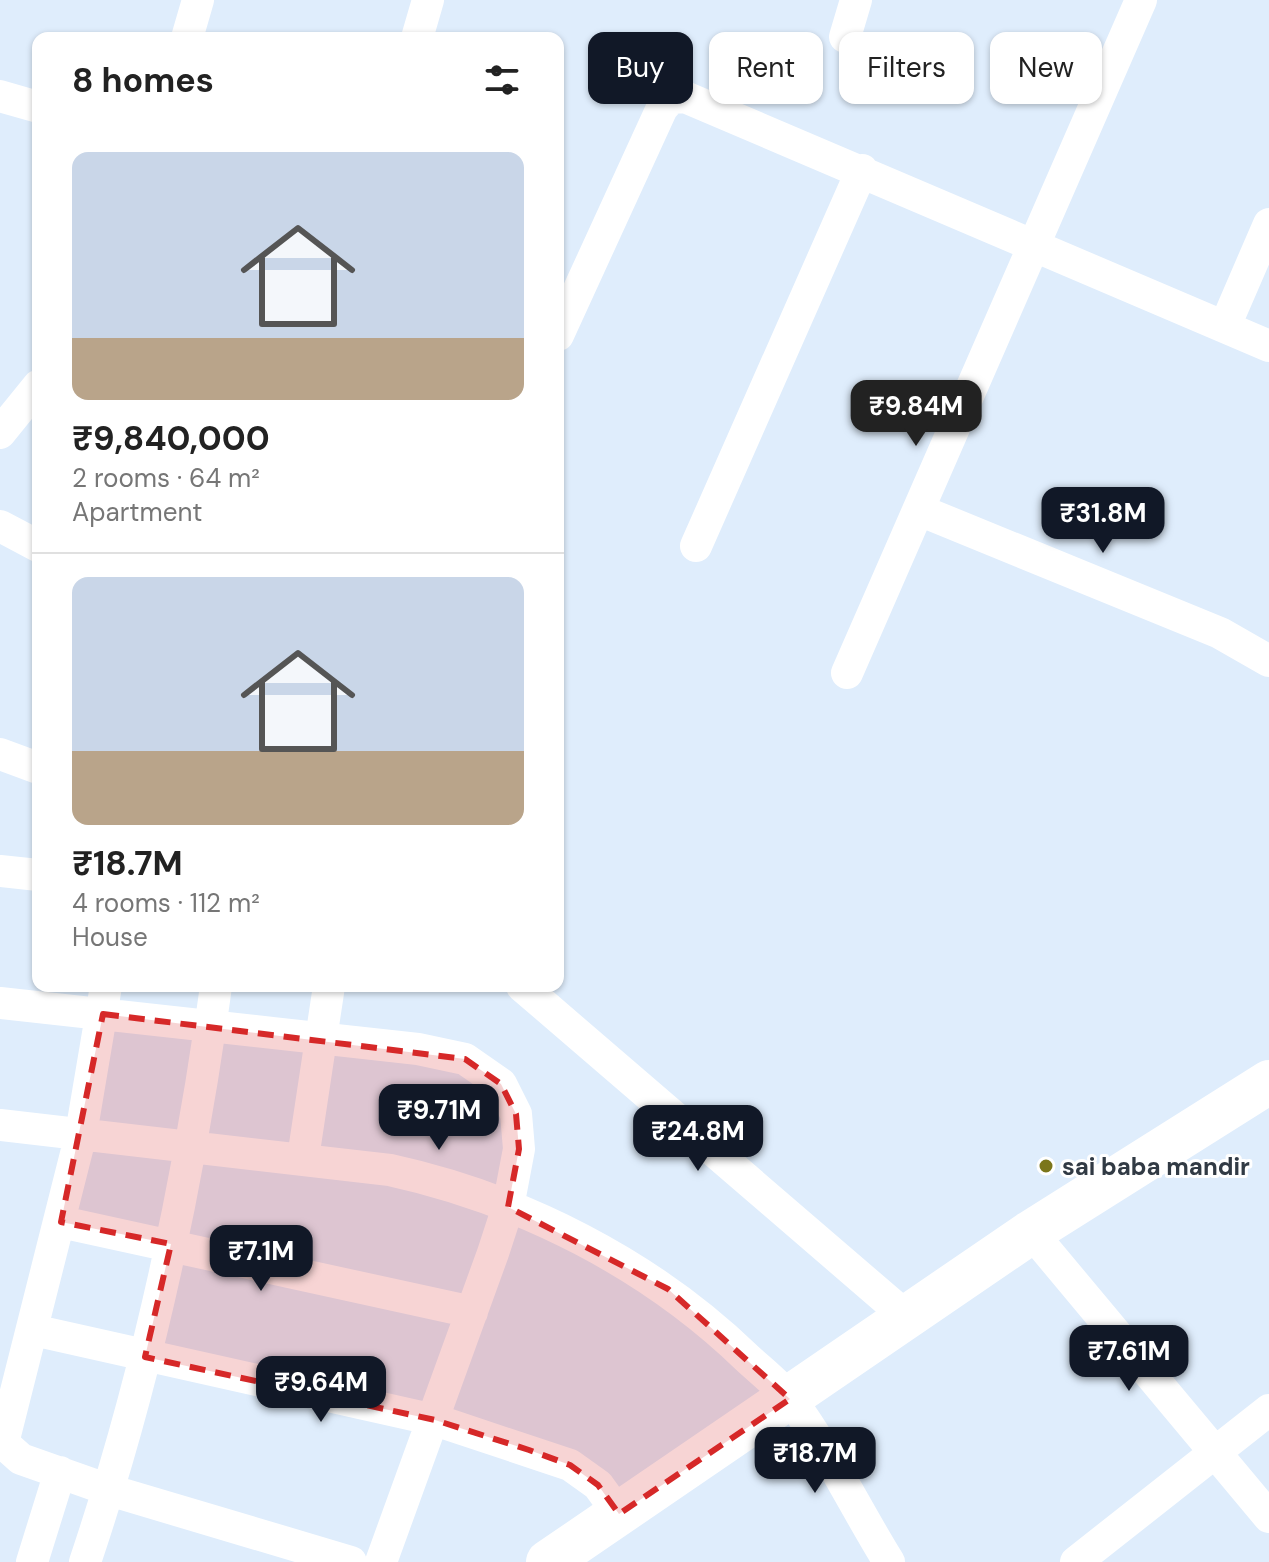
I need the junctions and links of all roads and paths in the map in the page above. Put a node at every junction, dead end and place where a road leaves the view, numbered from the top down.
1 (198, 0) edge
2 (428, 0) edge
3 (856, 0) edge
4 (1141, 0) edge
5 (189, 32) edge
6 (419, 32) edge
7 (846, 32) edge
8 (0, 96) edge
9 (32, 105) edge
10 (862, 170) junction
11 (1269, 224) edge
12 (1037, 244) junction
13 (564, 322) edge
14 (1225, 326) junction
15 (1269, 346) edge
16 (32, 393) edge
17 (0, 433) edge
18 (919, 510) junction
19 (0, 526) edge
20 (32, 543) edge
21 (696, 546) dead end
22 (1269, 661) edge
23 (847, 673) dead end
24 (0, 754) edge
25 (32, 766) edge
26 (0, 871) edge
27 (32, 874) edge
28 (215, 992) edge
29 (328, 992) edge
30 (529, 992) edge
31 (104, 1000) edge
32 (0, 1003) edge
33 (210, 1026) junction
34 (323, 1039) junction
35 (1269, 1082) edge
36 (0, 1125) edge
37 (81, 1134) junction
38 (193, 1147) junction
39 (303, 1158) junction
40 (508, 1207) junction
41 (61, 1222) junction
42 (1031, 1232) junction
43 (171, 1244) junction
44 (472, 1312) junction
45 (909, 1319) junction
46 (33, 1330) junction
47 (145, 1357) junction
48 (790, 1399) junction
49 (1269, 1410) edge
50 (435, 1420) junction
51 (1213, 1451) junction
52 (60, 1472) junction
53 (109, 1490) junction
54 (619, 1514) junction
55 (1269, 1517) edge
56 (32, 1562) edge
57 (85, 1562) edge
58 (351, 1562) edge
59 (381, 1562) edge
60 (548, 1562) edge
61 (889, 1562) edge
62 (1076, 1562) edge

1 - 5 street
2 - 6 street
3 - 7 street
4 - 12 street
8 - 9 street
10 - 12 street
10 - 13 street
10 - 21 street
11 - 14 street
12 - 14 street
12 - 18 street
14 - 15 street
16 - 17 street
18 - 22 street
18 - 23 street
19 - 20 street
24 - 25 street
26 - 27 street
28 - 33 street
29 - 34 street
30 - 45 street
31 - 32 street
31 - 33 street
31 - 37 street
33 - 34 street
33 - 38 street
34 - 39 street
34 - 40 street
35 - 42 main road
36 - 37 street
37 - 38 street
37 - 41 street
38 - 39 street
38 - 43 street
39 - 40 street
40 - 44 street
40 - 48 street
41 - 43 street
41 - 46 street
42 - 45 main road
42 - 51 street
43 - 44 street
43 - 47 street
44 - 50 street
45 - 48 main road
46 - 47 street
46 - 52 street
47 - 50 street
47 - 53 street
48 - 54 main road
48 - 61 street
49 - 51 street
50 - 54 street
50 - 59 street
51 - 55 street
51 - 62 street
52 - 53 street
52 - 56 street
53 - 57 street
53 - 58 street
54 - 60 main road

